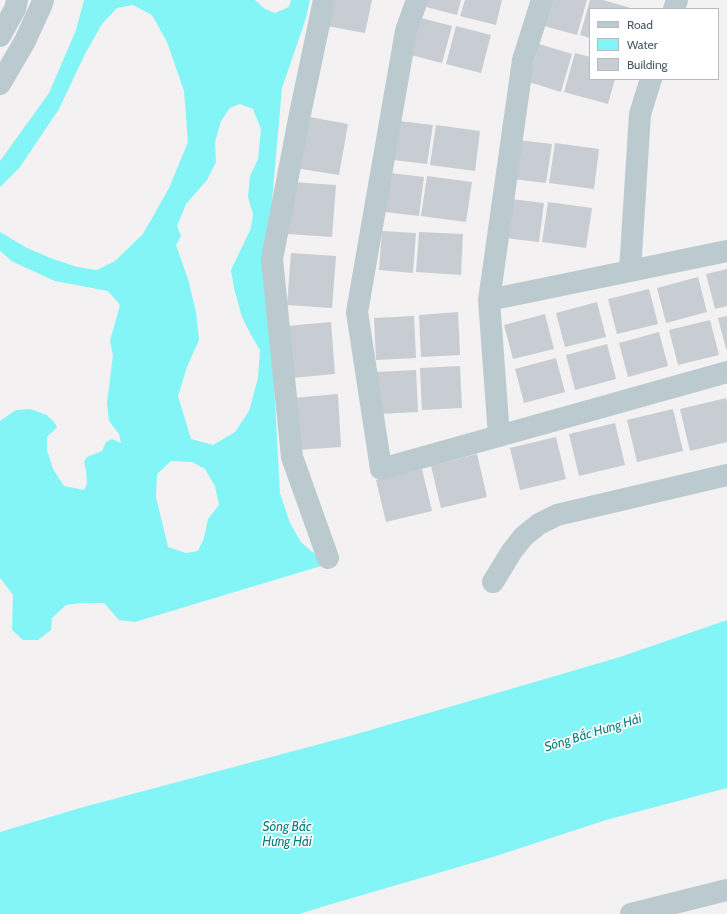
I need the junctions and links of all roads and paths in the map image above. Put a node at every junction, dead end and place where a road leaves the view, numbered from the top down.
1 (17, 0) edge
2 (43, 0) edge
3 (324, 0) edge
4 (417, 0) edge
5 (542, 0) edge
6 (2, 33) edge
7 (25, 41) junction
8 (651, 80) edge
9 (0, 84) edge
10 (727, 251) edge
11 (630, 271) junction
12 (489, 300) junction
13 (727, 372) edge
14 (500, 436) junction
15 (727, 475) edge
16 (328, 558) dead end
17 (493, 582) dead end
18 (727, 890) edge
19 (631, 914) edge

1 - 6 street
2 - 7 street
3 - 16 street
4 - 14 street
5 - 12 street
6 - 7 street
7 - 9 street
8 - 11 street
10 - 11 street
11 - 12 street
12 - 14 street
13 - 14 street
15 - 17 street
18 - 19 street

